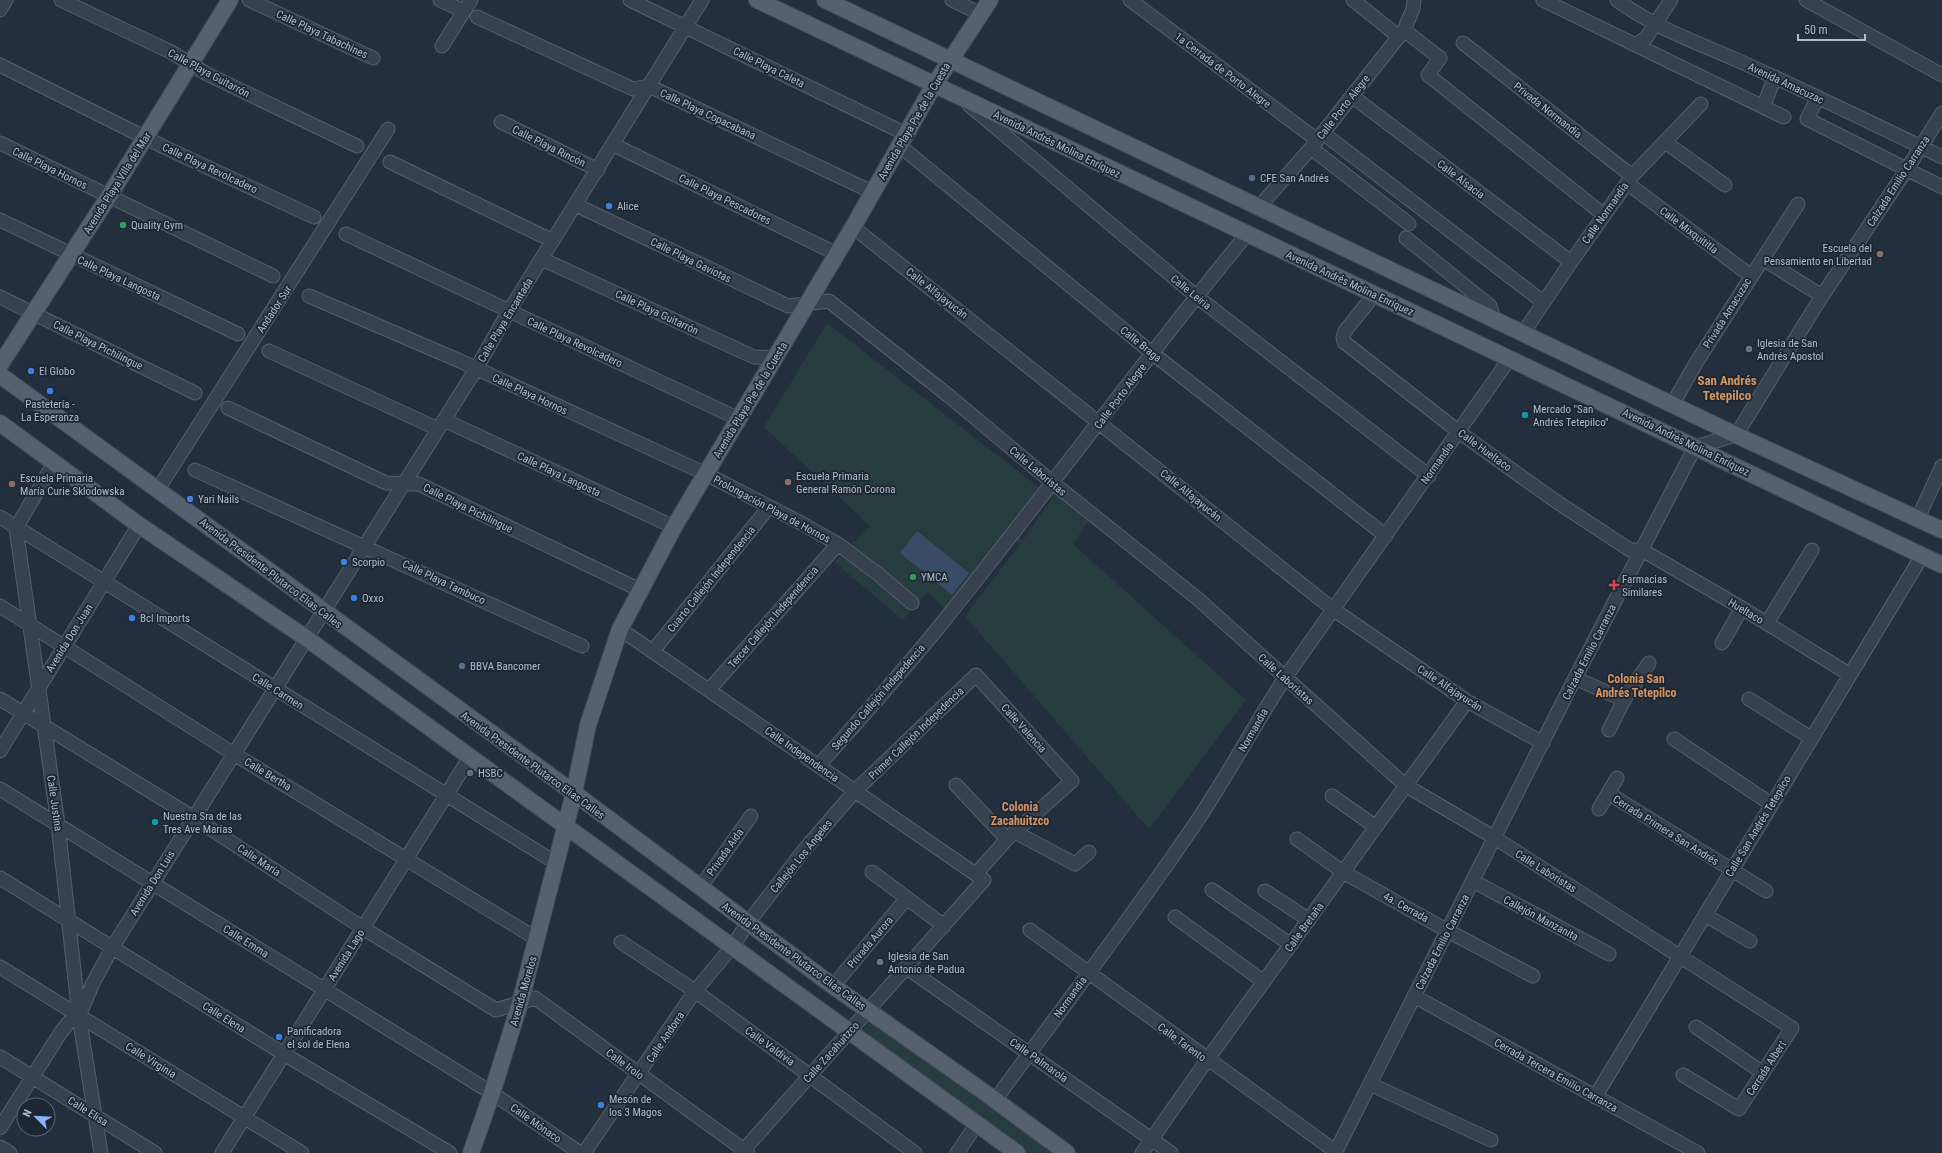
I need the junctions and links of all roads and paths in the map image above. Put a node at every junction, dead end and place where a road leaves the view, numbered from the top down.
1 (6, 0) edge
2 (61, 0) edge
3 (230, 0) edge
4 (249, 0) edge
5 (440, 0) edge
6 (471, 0) edge
7 (630, 0) edge
8 (702, 0) edge
9 (758, 0) edge
10 (825, 0) edge
11 (952, 0) edge
12 (990, 0) edge
13 (1130, 0) edge
14 (1353, 0) edge
15 (1414, 0) edge
16 (1543, 0) edge
17 (1617, 0) edge
18 (1671, 0) edge
19 (1806, 0) edge
20 (457, 8) dead end
21 (0, 10) edge
22 (981, 14) junction
23 (477, 17) dead end
24 (1656, 25) junction
25 (686, 26) junction
26 (1401, 33) junction
27 (1463, 44) dead end
28 (1635, 45) junction
29 (442, 46) dead end
30 (373, 58) dead end
31 (950, 60) junction
32 (191, 64) junction
33 (0, 65) edge
34 (1942, 75) edge
35 (1775, 77) junction
36 (934, 85) junction
37 (649, 86) junction
38 (1352, 96) junction
39 (1818, 97) junction
40 (960, 98) junction
41 (1701, 104) dead end
42 (1763, 107) junction
43 (1942, 112) edge
44 (1784, 117) dead end
45 (501, 122) dead end
46 (388, 129) dead end
47 (146, 137) junction
48 (903, 140) junction
49 (1317, 140) junction
50 (1665, 142) junction
51 (0, 143) edge
52 (614, 145) junction
53 (357, 146) dead end
54 (1920, 146) junction
55 (1942, 157) edge
56 (390, 162) dead end
57 (1907, 169) junction
58 (598, 170) junction
59 (1630, 179) junction
60 (1725, 185) dead end
61 (1942, 187) edge
62 (872, 192) junction
63 (109, 196) junction
64 (1798, 204) dead end
65 (576, 205) junction
66 (1259, 207) junction
67 (1604, 215) junction
68 (314, 217) dead end
69 (0, 220) edge
70 (1409, 224) dead end
71 (853, 227) junction
72 (346, 234) dead end
73 (1247, 234) junction
74 (1406, 238) dead end
75 (553, 241) junction
76 (836, 254) junction
77 (71, 255) junction
78 (542, 259) junction
79 (1763, 259) junction
80 (1571, 262) junction
81 (273, 276) dead end
82 (1751, 276) junction
83 (1374, 295) junction
84 (309, 296) dead end
85 (1196, 296) junction
86 (1822, 296) junction
87 (0, 297) edge
88 (1543, 302) junction
89 (807, 304) junction
90 (509, 312) junction
91 (33, 313) junction
92 (1494, 320) junction
93 (238, 334) dead end
94 (1523, 334) junction
95 (269, 351) dead end
96 (1152, 354) junction
97 (775, 358) junction
98 (1510, 358) junction
99 (0, 365) edge
100 (476, 369) junction
101 (0, 375) edge
102 (195, 393) dead end
103 (1672, 404) junction
104 (228, 408) dead end
105 (739, 419) junction
106 (1100, 422) junction
107 (0, 423) edge
108 (441, 425) junction
109 (1459, 432) junction
110 (1736, 435) junction
111 (1695, 447) junction
112 (54, 463) junction
113 (1942, 466) edge
114 (195, 470) dead end
115 (706, 474) junction
116 (1429, 476) junction
117 (1052, 483) junction
118 (404, 484) junction
119 (158, 489) junction
120 (769, 507) junction
121 (0, 518) edge
122 (1918, 518) junction
123 (139, 525) junction
124 (674, 527) junction
125 (16, 528) junction
126 (1942, 530) edge
127 (1386, 536) junction
128 (838, 544) junction
129 (365, 546) junction
130 (1642, 550) junction
131 (1812, 550) dead end
132 (1922, 556) junction
133 (1942, 565) edge
134 (103, 583) junction
135 (640, 590) junction
136 (912, 603) dead end
137 (0, 606) edge
138 (1742, 608) junction
139 (1334, 610) junction
140 (323, 612) junction
141 (1767, 623) junction
142 (30, 625) junction
143 (620, 629) junction
144 (937, 630) joint
145 (306, 638) junction
146 (1722, 643) dead end
147 (64, 646) junction
148 (582, 646) dead end
149 (653, 651) junction
150 (1649, 663) dead end
151 (1849, 674) junction
152 (976, 675) joint
153 (1285, 678) junction
154 (1575, 678) junction
155 (39, 686) junction
156 (274, 689) junction
157 (709, 690) junction
158 (0, 699) edge
159 (1749, 699) dead end
160 (1624, 700) junction
161 (1467, 702) junction
162 (23, 713) junction
163 (44, 726) junction
164 (1609, 730) dead end
165 (1811, 738) junction
166 (1674, 739) dead end
167 (1543, 742) junction
168 (0, 751) edge
169 (234, 754) junction
170 (470, 757) junction
171 (819, 765) junction
172 (1617, 778) dead end
173 (1072, 781) joint
174 (956, 784) dead end
175 (1406, 785) junction
176 (0, 788) edge
177 (855, 791) junction
178 (574, 793) junction
179 (1608, 793) junction
180 (446, 795) junction
181 (1332, 796) dead end
182 (1771, 804) junction
183 (1599, 809) dead end
184 (751, 816) dead end
185 (194, 818) junction
186 (58, 824) junction
187 (566, 826) junction
188 (1376, 827) junction
189 (1011, 835) junction
190 (1495, 838) junction
191 (1297, 839) dead end
192 (1089, 852) dead end
193 (407, 858) junction
194 (556, 863) junction
195 (1731, 871) junction
196 (872, 872) dead end
197 (1343, 872) junction
198 (980, 877) junction
199 (0, 878) edge
200 (1473, 881) junction
201 (152, 883) junction
202 (700, 888) junction
203 (1212, 890) dead end
204 (1265, 891) dead end
205 (1766, 891) dead end
206 (907, 898) junction
207 (1705, 915) junction
208 (1175, 917) dead end
209 (1309, 920) junction
210 (70, 922) junction
211 (748, 923) junction
212 (944, 926) junction
213 (363, 928) junction
214 (1030, 930) dead end
215 (1448, 931) junction
216 (537, 939) junction
217 (1750, 941) dead end
218 (621, 942) dead end
219 (1291, 945) junction
220 (732, 947) junction
221 (112, 948) junction
222 (1609, 954) dead end
223 (1680, 956) junction
224 (0, 967) edge
225 (907, 968) junction
226 (1088, 973) junction
227 (1533, 976) dead end
228 (1264, 982) junction
229 (833, 986) junction
230 (324, 990) junction
231 (695, 992) junction
232 (1414, 996) junction
233 (520, 1004) junction
234 (869, 1010) junction
235 (80, 1016) junction
236 (1696, 1027) dead end
237 (1792, 1028) joint
238 (849, 1032) junction
239 (1030, 1053) junction
240 (284, 1054) junction
241 (0, 1057) edge
242 (1207, 1060) junction
243 (1763, 1073) junction
244 (640, 1074) junction
245 (810, 1075) junction
246 (1683, 1075) dead end
247 (31, 1076) junction
248 (1370, 1084) junction
249 (492, 1093) junction
250 (1595, 1097) junction
251 (995, 1100) junction
252 (95, 1115) junction
253 (244, 1118) junction
254 (977, 1124) junction
255 (0, 1128) edge
256 (1152, 1139) junction
257 (1491, 1140) dead end
258 (0, 1147) edge
259 (744, 1152) edge
260 (1335, 1152) edge
261 (10, 1153) edge
262 (101, 1153) edge
263 (156, 1153) edge
264 (222, 1153) edge
265 (302, 1153) edge
266 (450, 1153) edge
267 (471, 1153) edge
268 (580, 1153) edge
269 (584, 1153) edge
270 (915, 1153) edge
271 (957, 1153) edge
272 (1017, 1153) edge
273 (1067, 1153) edge
274 (1142, 1153) edge
275 (1171, 1153) edge
276 (1698, 1153) edge

1 - 21 street
2 - 32 street, Calle Playa Guitarrón
3 - 32 main road, Avenida Playa Villa del Mar
4 - 30 street, Calle Playa Tabachines
5 - 20 street
6 - 29 street
7 - 25 street, Calle Playa Caleta
8 - 25 street, Calle Playa Encantada
9 - 36 main road, Avenida Andrés Molina Enríquez
10 - 31 main road
11 - 22 street
12 - 22 main road, Avenida Playa Pie de la Cuesta
13 - 49 street, 1a Cerrada de Porto Alegre
14 - 26 street
15 - 26 street, Calle Porto Alegre
16 - 28 street
17 - 24 street, Avenida Amacuzac
18 - 24 street
19 - 34 street
22 - 31 main road, Avenida Playa Pie de la Cuesta
23 - 37 street, Calle Playa Copacabana
24 - 28 street
24 - 35 street, Avenida Amacuzac
25 - 37 street, Calle Playa Encantada
25 - 48 street, Calle Playa Caleta
26 - 38 street, Calle Porto Alegre
26 - 67 street
27 - 59 street, Privada Normandía
28 - 42 street
31 - 36 main road, Avenida Playa Pie de la Cuesta
31 - 66 main road
32 - 47 main road, Avenida Playa Villa del Mar
32 - 53 street, Calle Playa Guitarrón
33 - 47 street, Calle Playa Revolcadero
35 - 39 street, Avenida Amacuzac
35 - 42 street
36 - 40 main road, Avenida Andrés Molina Enríquez
36 - 48 main road, Avenida Playa Pie de la Cuesta
37 - 52 street, Calle Playa Encantada
37 - 62 street, Calle Playa Copacabana
38 - 49 street, Calle Porto Alegre
38 - 80 street, Calle Alsacia
39 - 54 street, Avenida Amacuzac
39 - 57 street
40 - 73 main road, Avenida Andrés Molina Enríquez
40 - 85 street, Calle Leiria
41 - 50 street, Calle Normandía
42 - 44 street
43 - 54 street, Calzada Emilio Carranza
45 - 58 street, Calle Playa Rincón
46 - 119 street, Andador Sur
47 - 63 main road, Avenida Playa Villa del Mar
47 - 68 street, Calle Playa Revolcadero
48 - 62 main road, Avenida Playa Pie de la Cuesta
48 - 96 street, Calle Braga
49 - 66 street, Calle Porto Alegre
49 - 70 street
49 - 88 street
50 - 59 street, Calle Normandía
50 - 60 street
51 - 63 street, Calle Playa Hornos
52 - 58 street, Calle Playa Encantada
52 - 76 street, Calle Playa Pescadores
54 - 55 street, Avenida Amacuzac
54 - 57 street, Calzada Emilio Carranza
56 - 75 street
57 - 61 street
57 - 86 street, Calzada Emilio Carranza
58 - 65 street, Calle Playa Encantada
59 - 67 street, Calle Normandía
59 - 82 street, Calle Mixquititla
62 - 71 main road, Avenida Playa Pie de la Cuesta
63 - 77 main road, Avenida Playa Villa del Mar
63 - 81 street, Calle Playa Hornos
64 - 79 street, Privada Amacuzac
65 - 75 street, Calle Playa Encantada
65 - 89 street, Calle Playa Gaviotas
66 - 92 main road
67 - 80 street, Calle Normandía
69 - 77 street, Calle Playa Langosta
71 - 76 main road, Avenida Playa Pie de la Cuesta
71 - 106 street, Calle Alfajayucán
72 - 90 street, Calle Playa Revolcadero
73 - 83 main road, Avenida Andrés Molina Enríquez
73 - 85 street, Calle Porto Alegre
74 - 92 street
75 - 78 street, Calle Playa Encantada
76 - 89 main road, Avenida Playa Pie de la Cuesta
77 - 91 main road, Avenida Playa Villa del Mar
77 - 93 street, Calle Playa Langosta
78 - 90 street, Calle Playa Encantada
78 - 97 street, Calle Playa Guitarrón
79 - 82 street, Privada Amacuzac
79 - 86 street
80 - 88 street, Calle Normandía
82 - 103 street, Privada Amacuzac
83 - 98 main road, Avenida Andrés Molina Enríquez
83 - 109 street, Calle Hueltaco
84 - 100 street, Calle Playa Hornos
85 - 96 street, Calle Porto Alegre
85 - 116 street, Calle Leiria
86 - 110 street, Calzada Emilio Carranza
87 - 91 street, Calle Playa Pichilingue
88 - 94 street, Calle Normandía
89 - 97 main road, Avenida Playa Pie de la Cuesta
89 - 117 street, Calle Laboristas
90 - 100 street, Calle Playa Encantada
90 - 105 street, Calle Playa Revolcadero
91 - 99 main road, Avenida Playa Villa del Mar
91 - 102 street, Calle Playa Pichilingue
92 - 94 main road
94 - 103 main road
95 - 108 street, Calle Playa Langosta
96 - 106 street, Calle Porto Alegre
96 - 127 street, Calle Braga
97 - 105 main road, Avenida Playa Pie de la Cuesta
98 - 109 street, Normandia
98 - 111 main road, Avenida Andrés Molina Enríquez
100 - 108 street, Calle Playa Encantada
100 - 115 street, Calle Playa Hornos
101 - 119 main road, Avenida Presidente Plutarco Elías Calles
103 - 110 main road
104 - 118 street, Calle Playa Pichilingue
105 - 115 main road, Avenida Playa Pie de la Cuesta
106 - 117 street, Calle Porto Alegre
106 - 139 street, Calle Alfajayucán
107 - 112 main road
108 - 118 street, Calle Playa Encantada
108 - 124 street, Calle Playa Langosta
109 - 116 street, Normandia
109 - 130 street, Calle Hueltaco
110 - 111 street
110 - 122 main road
111 - 130 street, Calzada Emilio Carranza
111 - 132 main road, Avenida Andrés Molina Enríquez
112 - 123 main road
112 - 125 street
113 - 122 street
114 - 129 street, Calle Playa Tambuco
115 - 120 street, Prolongación Playa de Hornos
115 - 124 main road, Avenida Playa Pie de la Cuesta
116 - 127 street, Normandia
117 - 144 street, Calle Porto Alegre
117 - 153 street, Calle Laboristas
118 - 129 street, Calle Playa Encantada
118 - 135 street, Calle Playa Pichilingue
119 - 140 main road, Avenida Presidente Plutarco Elías Calles
120 - 128 street, Prolongación Playa de Hornos
120 - 149 street, Cuarto Callejón Independencia
121 - 125 street, Calle Carmen
122 - 126 main road
123 - 134 street, Avenida Don Juan
123 - 145 main road
124 - 135 main road, Avenida Playa Pie de la Cuesta
125 - 134 street, Calle Carmen
125 - 142 street, Calle Justina
127 - 139 street, Normandia
128 - 136 street, Prolongación Playa de Hornos
128 - 157 street, Tercer Callejón Independencia
129 - 140 street, Calle Playa Encantada
129 - 148 street, Calle Playa Tambuco
130 - 138 street, Hueltaco
130 - 154 street, Calzada Emilio Carranza
131 - 141 street
132 - 133 main road, Avenida Andrés Molina Enríquez
132 - 151 street, Calle San Andrés Tetepilco
134 - 147 street, Avenida Don Juan
134 - 156 street, Calle Carmen
135 - 143 main road, Avenida Playa Pie de la Cuesta
137 - 142 street, Calle Bertha
138 - 141 street, Hueltaco
138 - 146 street
139 - 153 street, Normandia
139 - 161 street, Calle Alfajayucán
140 - 145 street, Calle Playa Encantada
140 - 178 main road, Avenida Presidente Plutarco Elías Calles
141 - 151 street, Hueltaco
142 - 147 street, Calle Bertha
142 - 155 street, Calle Justina
143 - 149 street, Calle Independencia
143 - 178 main road, Avenida Playa Pie de la Cuesta
144 - 171 street, Segundo Callejón Indepedencia
145 - 156 street, Avenida Don Luis
145 - 170 main road
147 - 155 street, Avenida Don Juan
147 - 169 street, Calle Bertha
149 - 157 street, Calle Independencia
150 - 160 street
151 - 165 street, Calle San Andrés Tetepilco
152 - 173 street, Calle Valencia
152 - 177 street, Primer Callejón Indepedencia
153 - 175 street, Calle Laboristas
153 - 226 street, Normandia
154 - 160 street
154 - 167 street, Calzada Emilio Carranza
155 - 162 street, Avenida Don Juan
155 - 163 street, Calle Justina
156 - 169 street, Avenida Don Luis
156 - 180 street, Calle Carmen
157 - 171 street, Calle Independencia
158 - 162 street, Calle María
159 - 165 street
160 - 164 street
161 - 167 street, Calle Alfajayucán
161 - 175 street, Calle Bretaña
162 - 163 street, Calle María
162 - 168 street, Avenida Don Juan
163 - 185 street, Calle María
163 - 186 street, Calle Justina
165 - 182 street, Calle San Andrés Tetepilco
166 - 182 street
167 - 190 street, Calzada Emilio Carranza
169 - 185 street, Avenida Don Luis
169 - 193 street, Calle Bertha
170 - 180 street, Avenida Lago
170 - 187 main road
171 - 177 street, Calle Independencia
172 - 179 street
173 - 189 street, Calle Zacahuitzco
174 - 189 street
175 - 188 street, Calle Bretaña
175 - 190 street, Calle Laboristas
176 - 186 street, Calle Emma
177 - 198 street, Calle Independencia
177 - 211 street, Callejón Los Ángeles
178 - 187 main road, Avenida Playa Pie de la Cuesta
178 - 202 main road, Avenida Presidente Plutarco Elías Calles
179 - 183 street
179 - 195 street, Cerrada Primera San Andrés
180 - 193 street, Avenida Lago
180 - 194 street, Calle Carmen
181 - 188 street
182 - 195 street, Calle San Andrés Tetepilco
184 - 202 street, Privada Aida
185 - 201 street, Avenida Don Luis
185 - 213 street, Calle María
186 - 201 street, Calle Emma
186 - 210 street, Calle Justina
187 - 194 main road, Avenida Morelos
187 - 220 main road
188 - 197 street, Calle Bretaña
189 - 192 street
189 - 198 street, Calle Zacahuitzco
190 - 200 street, Calzada Emilio Carranza
190 - 223 street, Calle Laboristas
191 - 197 street, 4a. Cerrada
193 - 213 street, Avenida Lago
193 - 216 street, Calle Bertha
194 - 216 main road, Avenida Morelos
195 - 205 street, Cerrada Primera San Andrés
195 - 207 street, Calle San Andrés Tetepilco
196 - 206 street
197 - 209 street, Calle Bretaña
197 - 215 street, 4a. Cerrada
198 - 212 street, Calle Zacahuitzco
199 - 210 street, Calle Elena
200 - 215 street, Calzada Emilio Carranza
200 - 222 street, Callejón Manzanita
201 - 221 street, Avenida Don Luis
201 - 230 street, Calle Emma
202 - 211 main road, Avenida Presidente Plutarco Elías Calles
203 - 219 street
204 - 209 street
206 - 212 street
206 - 229 street, Privada Aurora
207 - 217 street
207 - 223 street, Calle San Andrés Tetepilco
208 - 228 street
209 - 219 street, Calle Bretaña
210 - 221 street, Calle Elena
210 - 235 street, Calle Justina
211 - 220 street, Calle Andorra
211 - 229 main road, Avenida Presidente Plutarco Elías Calles
212 - 225 street, Calle Zacahuitzco
213 - 230 street, Avenida Lago
213 - 233 street, Calle María
214 - 226 street, Calle Tarento
215 - 227 street, 4a. Cerrada
215 - 232 street, Calzada Emilio Carranza
216 - 233 main road, Avenida Morelos
218 - 231 street, Calle Valdivia
219 - 228 street, Calle Bretaña
220 - 231 street, Calle Andorra
220 - 238 main road
221 - 235 street, Avenida Don Luis
221 - 240 street, Calle Elena
223 - 237 street, Calle Laboristas
223 - 250 street, Calle San Andrés Tetepilco
224 - 235 street, Calle Virginia
225 - 234 street, Calle Zacahuitzco
225 - 239 street, Calle Palmarola
226 - 239 street, Normandia
226 - 242 street, Calle Tarento
228 - 242 street, Calle Bretaña
229 - 234 main road, Avenida Presidente Plutarco Elías Calles
230 - 240 street, Avenida Lago
230 - 249 street, Calle Emma
231 - 244 street, Calle Andorra
231 - 245 street, Calle Valdivia
232 - 248 street, Calzada Emilio Carranza
232 - 250 street, Cerrada Tercera Emilio Carranza
233 - 244 street, Calle Irolo
233 - 249 main road, Avenida Morelos
234 - 238 street, Calle Zacahuitzco
234 - 251 main road, Avenida Presidente Plutarco Elías Calles
235 - 247 street
235 - 252 street, Calle Justina
235 - 253 street, Calle Virginia
236 - 243 street
237 - 243 street, Cerrada Albert
238 - 245 street, Calle Zacahuitzco
238 - 254 main road
239 - 251 street, Normandia
239 - 256 street, Calle Palmarola
240 - 253 street, Avenida Lago
240 - 266 street, Calle Elena
241 - 247 street, Calle Elisa
242 - 256 street, Calle Bretaña
242 - 260 street, Calle Tarento
243 - 246 street, Cerrada Albert
244 - 259 street, Calle Irolo
244 - 269 street, Calle Andorra
245 - 259 street, Calle Zacahuitzco
245 - 270 street, Calle Valdivia
247 - 252 street, Calle Elisa
247 - 255 street
248 - 257 street
248 - 260 street, Calzada Emilio Carranza
249 - 267 main road, Avenida Morelos
249 - 268 street, Calle Mónaco
250 - 276 street, Cerrada Tercera Emilio Carranza
251 - 273 main road, Avenida Presidente Plutarco Elías Calles
252 - 262 street, Calle Justina
252 - 263 street, Calle Elisa
253 - 264 street, Avenida Lago
253 - 265 street, Calle Virginia
254 - 271 street
254 - 272 main road
256 - 274 street, Calle Bretaña
256 - 275 street, Calle Palmarola
258 - 261 street

